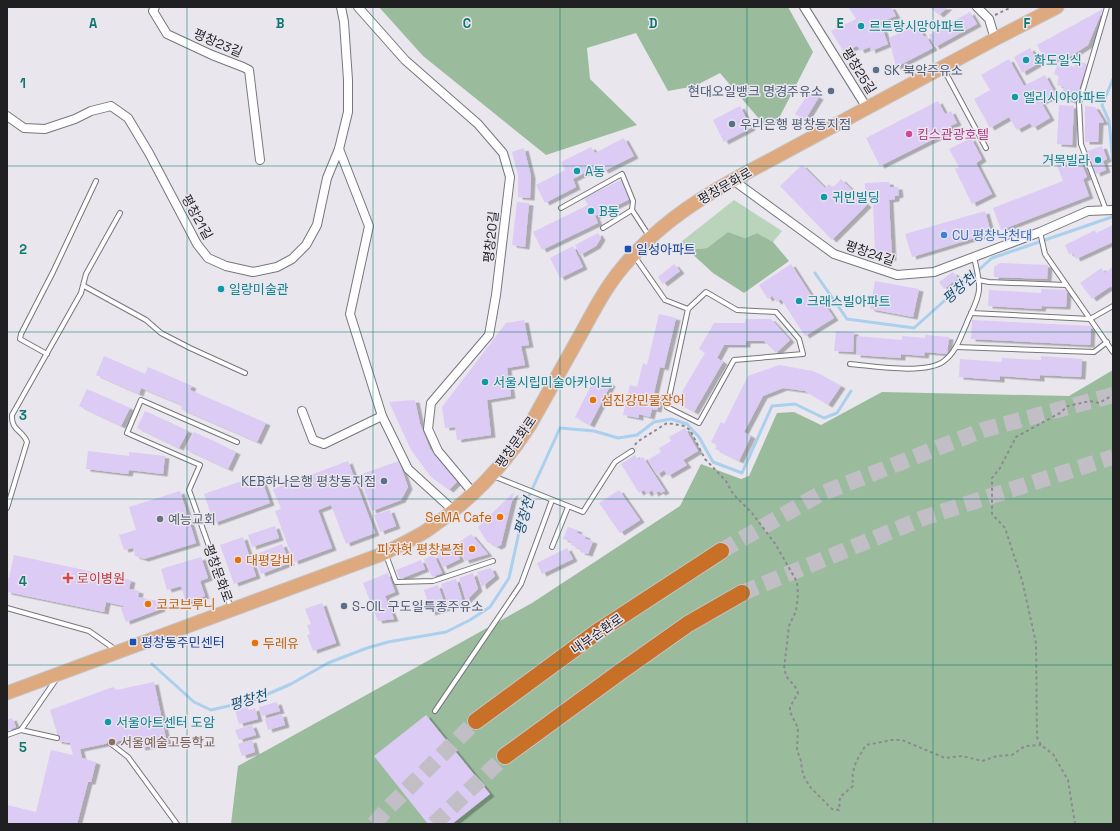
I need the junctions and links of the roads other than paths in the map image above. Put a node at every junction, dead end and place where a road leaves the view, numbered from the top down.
1 (155, 7) edge
2 (341, 7) edge
3 (358, 7) edge
4 (804, 7) edge
5 (977, 7) edge
6 (1057, 7) edge
7 (1107, 7) edge
8 (995, 39) junction
9 (943, 68) junction
10 (867, 108) junction
11 (7, 116) edge
12 (986, 148) dead end
13 (339, 149) junction
14 (260, 160) dead end
15 (96, 180) dead end
16 (733, 180) junction
17 (561, 208) dead end
18 (632, 210) junction
19 (1109, 210) edge
20 (120, 213) dead end
21 (603, 228) dead end
22 (1040, 232) junction
23 (650, 238) junction
24 (633, 255) junction
25 (974, 257) junction
26 (978, 280) junction
27 (1066, 285) junction
28 (84, 286) junction
29 (1113, 306) edge
30 (688, 309) junction
31 (971, 313) junction
32 (1090, 318) junction
33 (1107, 342) junction
34 (956, 347) junction
35 (1113, 352) edge
36 (47, 354) junction
37 (850, 364) dead end
38 (245, 373) dead end
39 (302, 411) dead end
40 (382, 416) junction
41 (237, 442) dead end
42 (632, 451) road end
43 (492, 476) junction
44 (474, 494) junction
45 (552, 500) junction
46 (568, 506) junction
47 (7, 508) edge
48 (453, 510) junction
49 (552, 547) dead end
50 (721, 551) tunnel mouth
51 (385, 553) junction
52 (493, 561) dead end
53 (742, 593) tunnel mouth
54 (7, 608) edge
55 (231, 610) junction
56 (118, 652) junction
57 (61, 673) junction
58 (7, 693) edge
59 (435, 711) dead end
60 (476, 722) tunnel mouth
61 (21, 730) junction
62 (7, 734) edge
63 (57, 738) dead end
64 (110, 743) dead end
65 (505, 756) tunnel mouth
66 (177, 824) edge

1 - 14 street, 평창23길
2 - 13 street, 평창21길
3 - 44 street, 평창20길
4 - 10 street, 평창25길
5 - 8 street
6 - 8 main road, 평창문화로
7 - 19 lane
8 - 9 main road, 평창문화로
9 - 10 main road, 평창문화로
9 - 12 lane
10 - 16 main road, 평창문화로
11 - 13 street, 평창21길
13 - 40 street
15 - 36 lane
16 - 23 main road, 평창문화로
16 - 25 street, 평창24길
17 - 18 lane
18 - 21 lane
18 - 23 lane
19 - 22 street, 평창24길
20 - 28 lane
22 - 25 street, 평창24길
22 - 27 lane
23 - 24 main road, 평창문화로
24 - 30 lane
24 - 43 main road, 평창문화로
25 - 26 lane
26 - 27 lane
26 - 31 lane
27 - 32 lane
28 - 36 lane
28 - 38 lane
29 - 32 lane
30 - 30 lane
31 - 32 lane
31 - 34 lane
32 - 33 lane
33 - 34 lane
33 - 35 lane
34 - 37 lane
36 - 47 lane
39 - 40 street
40 - 48 street
41 - 55 lane, 평창문화로
42 - 46 lane, 평창문화로
43 - 44 main road, 평창문화로
43 - 45 lane, 평창문화로
44 - 48 main road, 평창문화로
45 - 46 lane, 평창문화로
45 - 59 lane
46 - 49 lane
48 - 51 main road, 평창문화로
50 - 60 highway, 내부순환로
51 - 52 lane
51 - 55 main road, 평창문화로
53 - 65 highway
54 - 56 lane
55 - 56 main road, 평창문화로
56 - 57 main road, 평창문화로
57 - 58 main road, 평창문화로
57 - 61 lane
61 - 62 lane
61 - 63 lane
64 - 66 lane

